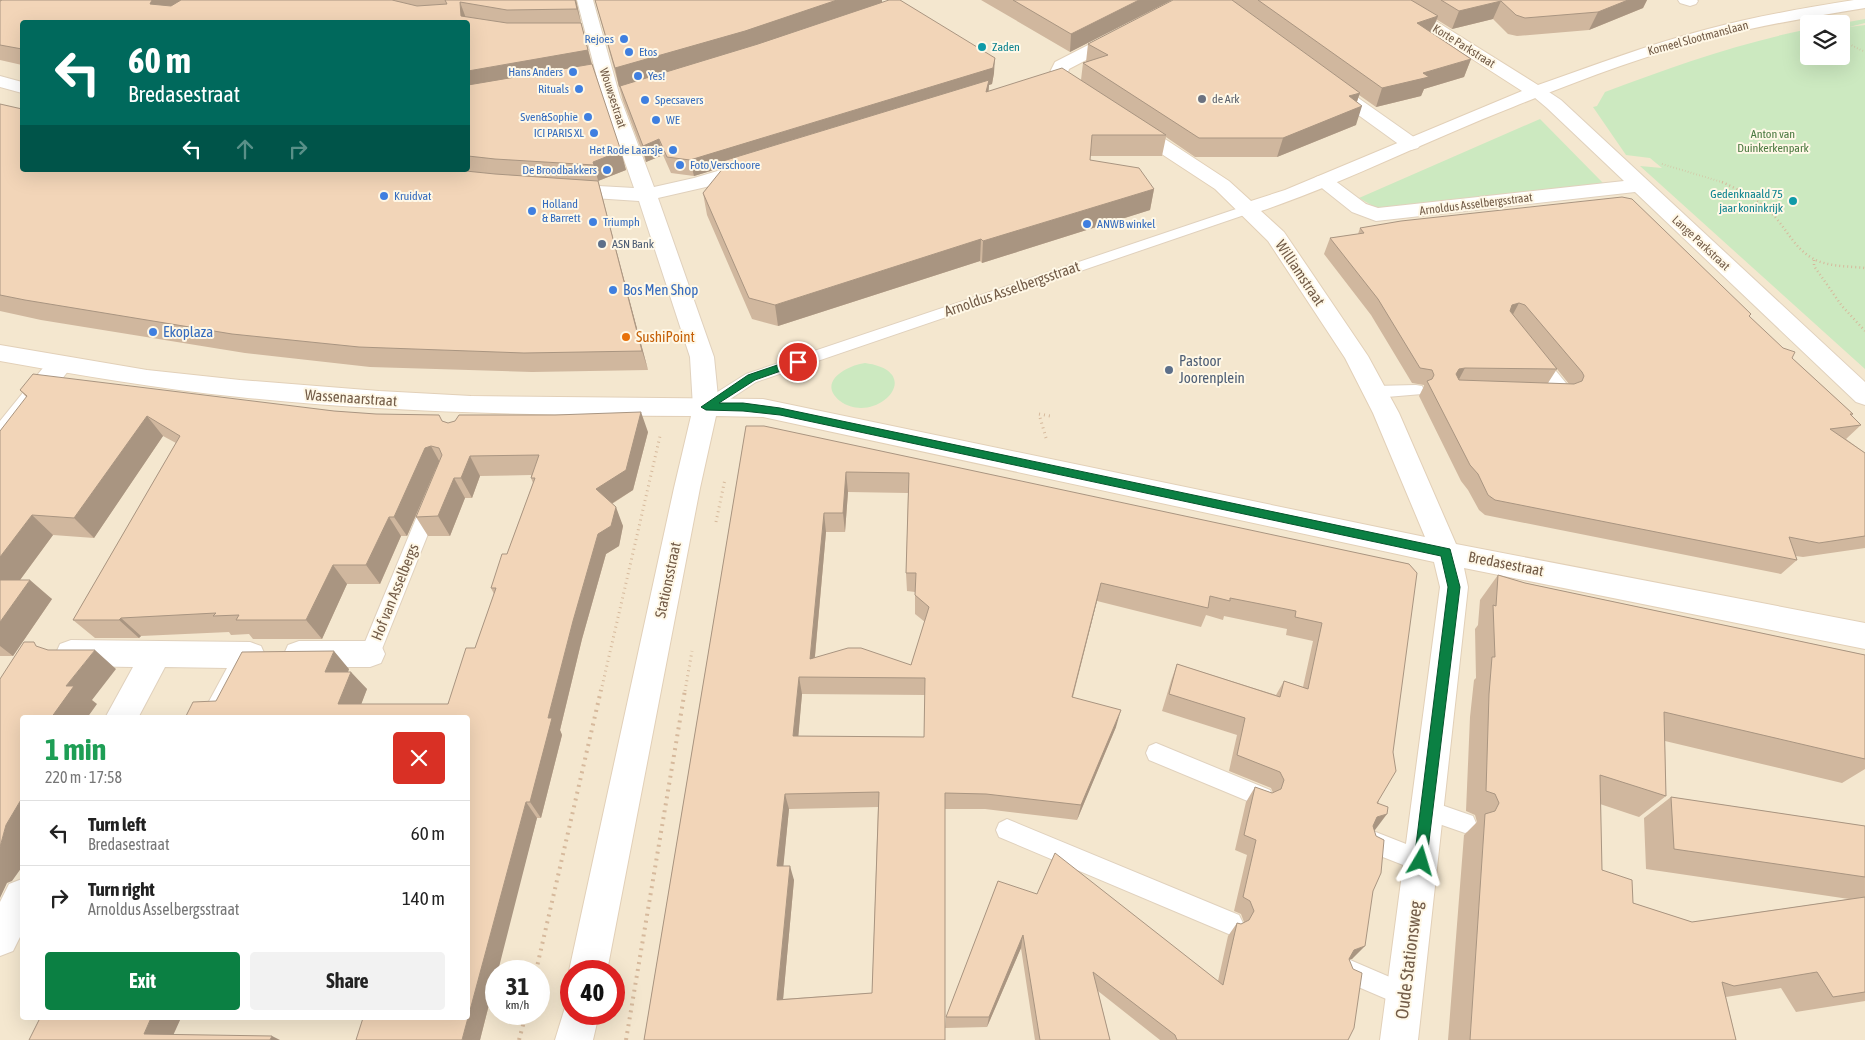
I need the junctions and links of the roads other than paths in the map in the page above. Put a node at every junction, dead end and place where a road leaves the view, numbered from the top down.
1 (585, 0) edge
2 (1189, 0) edge
3 (1391, 0) edge
4 (1865, 3) edge
5 (604, 74) junction
6 (1318, 76) edge
7 (586, 78) edge
8 (0, 81) edge
9 (20, 87) edge
10 (630, 92) edge
11 (1537, 92) junction
12 (611, 98) junction
13 (1100, 105) edge
14 (1116, 116) edge
15 (1411, 144) junction
16 (765, 162) edge
17 (1323, 181) junction
18 (1639, 185) junction
19 (541, 188) edge
20 (647, 195) junction
21 (1248, 209) junction
22 (1528, 348) edge
23 (0, 353) edge
24 (60, 364) junction
25 (1416, 390) dead end
26 (1375, 392) junction
27 (1536, 392) edge
28 (1865, 396) edge
29 (706, 407) junction
30 (0, 439) edge
31 (436, 492) edge
32 (1446, 553) junction
33 (1865, 636) edge
34 (71, 653) edge
35 (156, 654) junction
36 (370, 654) joint
37 (250, 655) junction
38 (123, 715) edge
39 (218, 715) edge
40 (1156, 754) dead end
41 (1262, 797) edge
42 (1427, 810) junction
43 (1465, 823) dead end
44 (1007, 830) dead end
45 (1373, 842) edge
46 (1421, 861) junction
47 (20, 901) edge
48 (1231, 923) dead end
49 (0, 938) edge
50 (590, 960) edge
51 (1350, 972) edge
52 (1405, 996) junction
53 (577, 1025) edge
54 (574, 1040) edge
55 (1399, 1040) edge

1 - 5 street, Wouwsestraat
2 - 13 street
3 - 11 street, Korte Parkstraat
4 - 11 street, Korneel Slootmanslaan
5 - 7 street
5 - 12 street, Wouwsestraat
6 - 15 street
8 - 9 street
10 - 12 street
11 - 15 street, Arnoldus Asselbergsstraat
11 - 18 street, Lange Parkstraat
12 - 20 street, Wouwsestraat
14 - 21 street, Williamstraat
15 - 17 street, Arnoldus Asselbergsstraat
16 - 20 street
17 - 18 street, Arnoldus Asselbergsstraat
17 - 21 street, Arnoldus Asselbergsstraat
18 - 28 street, Lange Parkstraat
19 - 20 street
20 - 29 street, Stationsstraat
21 - 26 street, Williamstraat
21 - 29 lane, Arnoldus Asselbergsstraat
22 - 27 lane
23 - 24 street, Wassenaarstraat
24 - 29 street, Wassenaarstraat
24 - 30 street
25 - 26 lane
26 - 32 street, Williamstraat
29 - 32 street, Bredasestraat
29 - 50 street, Stationsstraat
31 - 36 lane, Hof van Asselbergs
32 - 33 street, Bredasestraat
32 - 42 street, Oude Stationsweg
34 - 35 street, Hof van Asselbergs
35 - 37 street, Hof van Asselbergs
35 - 38 street
36 - 37 street, Hof van Asselbergs
37 - 39 street
40 - 41 lane
42 - 43 lane
42 - 46 street, Oude Stationsweg
44 - 48 lane
45 - 46 lane
46 - 52 street, Oude Stationsweg
47 - 49 street
51 - 52 lane
52 - 55 street, Oude Stationsweg
53 - 54 street

